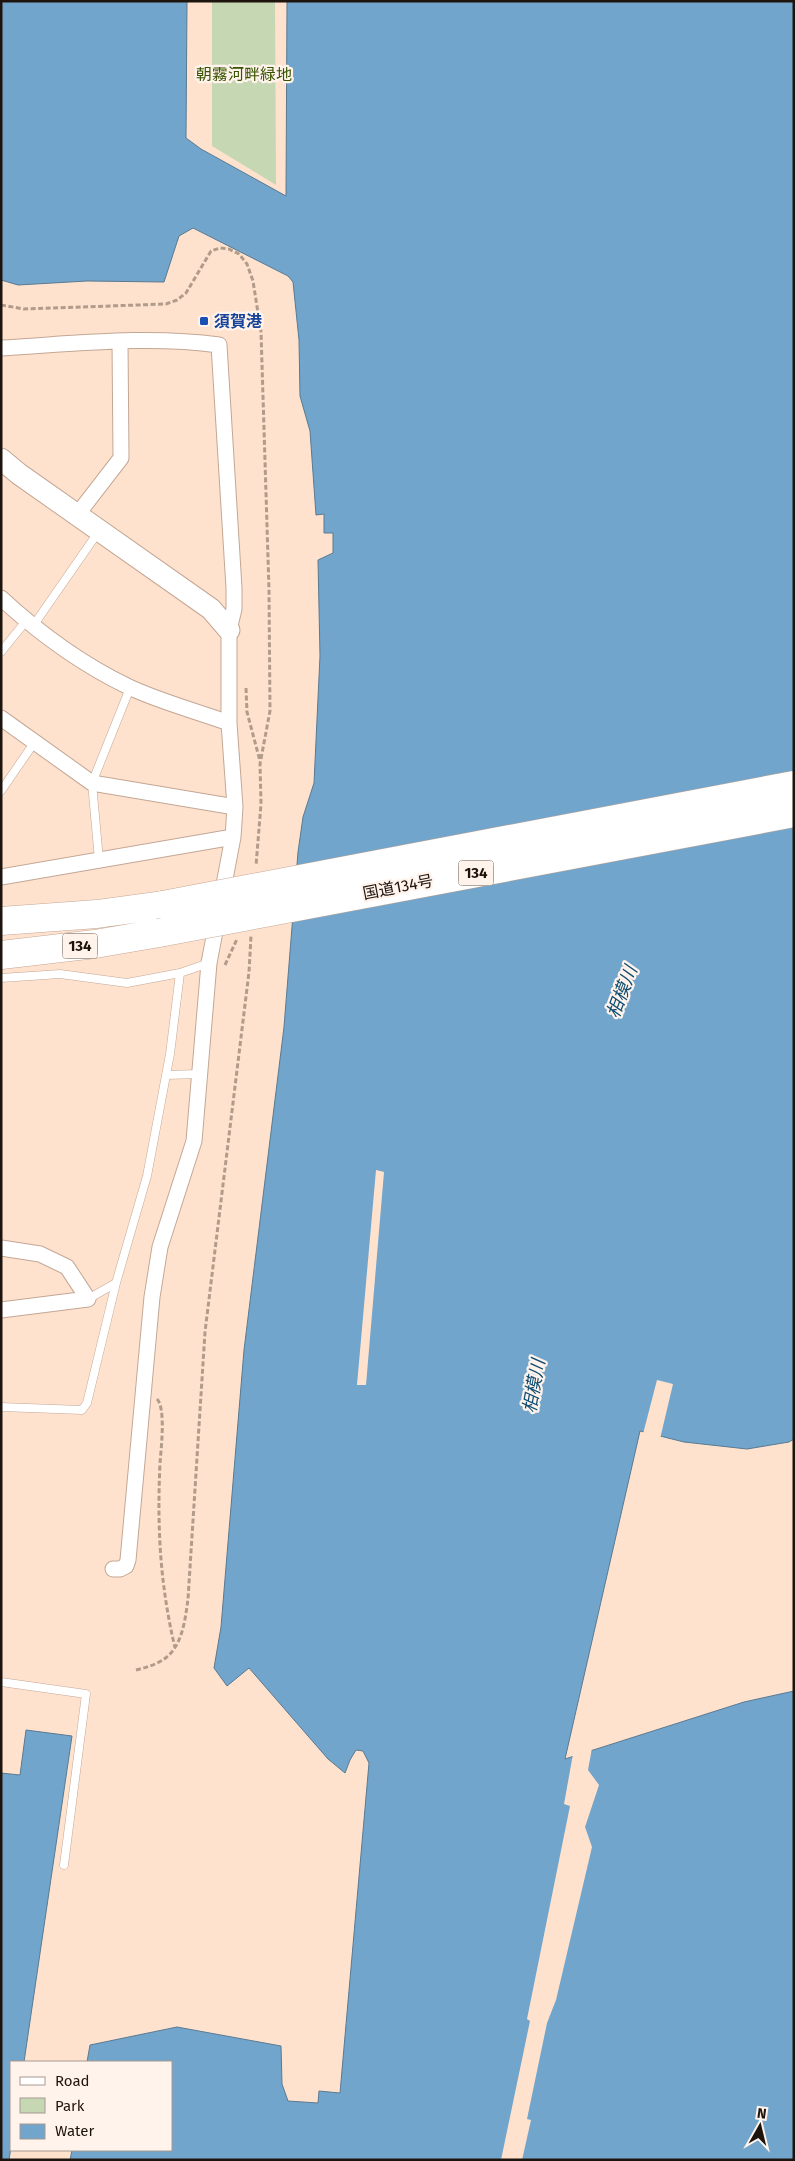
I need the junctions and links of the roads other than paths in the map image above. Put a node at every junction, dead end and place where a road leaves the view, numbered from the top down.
1 (120, 342) junction
2 (1, 348) edge
3 (1, 459) edge
4 (77, 515) junction
5 (99, 531) junction
6 (1, 598) edge
7 (30, 624) junction
8 (229, 630) junction
9 (1, 652) edge
10 (130, 688) junction
11 (1, 718) edge
12 (229, 723) junction
13 (34, 743) junction
14 (92, 783) junction
15 (794, 785) edge
16 (1, 791) edge
17 (235, 807) junction
18 (794, 812) edge
19 (234, 837) junction
20 (99, 860) junction
21 (1, 877) edge
22 (1, 921) edge
23 (1, 955) edge
24 (208, 963) junction
25 (180, 973) junction
26 (1, 978) edge
27 (200, 1074) junction
28 (166, 1075) junction
29 (1, 1248) edge
30 (116, 1283) junction
31 (88, 1300) junction
32 (1, 1310) edge
33 (1, 1407) edge
34 (113, 1570) dead end
35 (1, 1682) edge
36 (64, 1865) dead end

1 - 2 street
1 - 4 street
1 - 8 street
3 - 4 street
4 - 5 street
5 - 7 lane
5 - 8 street
6 - 7 street
7 - 9 lane
7 - 10 street
8 - 12 street
10 - 12 street
10 - 14 lane
11 - 13 street
12 - 17 street
13 - 14 street
13 - 16 lane
14 - 17 street
14 - 20 lane
15 - 22 highway, 国道134号 / 134, bridge
17 - 19 street
18 - 23 highway, 国道134号 / 134, bridge
19 - 20 street
19 - 24 street
20 - 21 street
24 - 25 lane
24 - 27 street
25 - 26 lane
25 - 28 lane
27 - 28 lane
27 - 34 street
28 - 30 lane
29 - 31 street
30 - 31 lane
30 - 33 lane
31 - 32 street
35 - 36 lane

